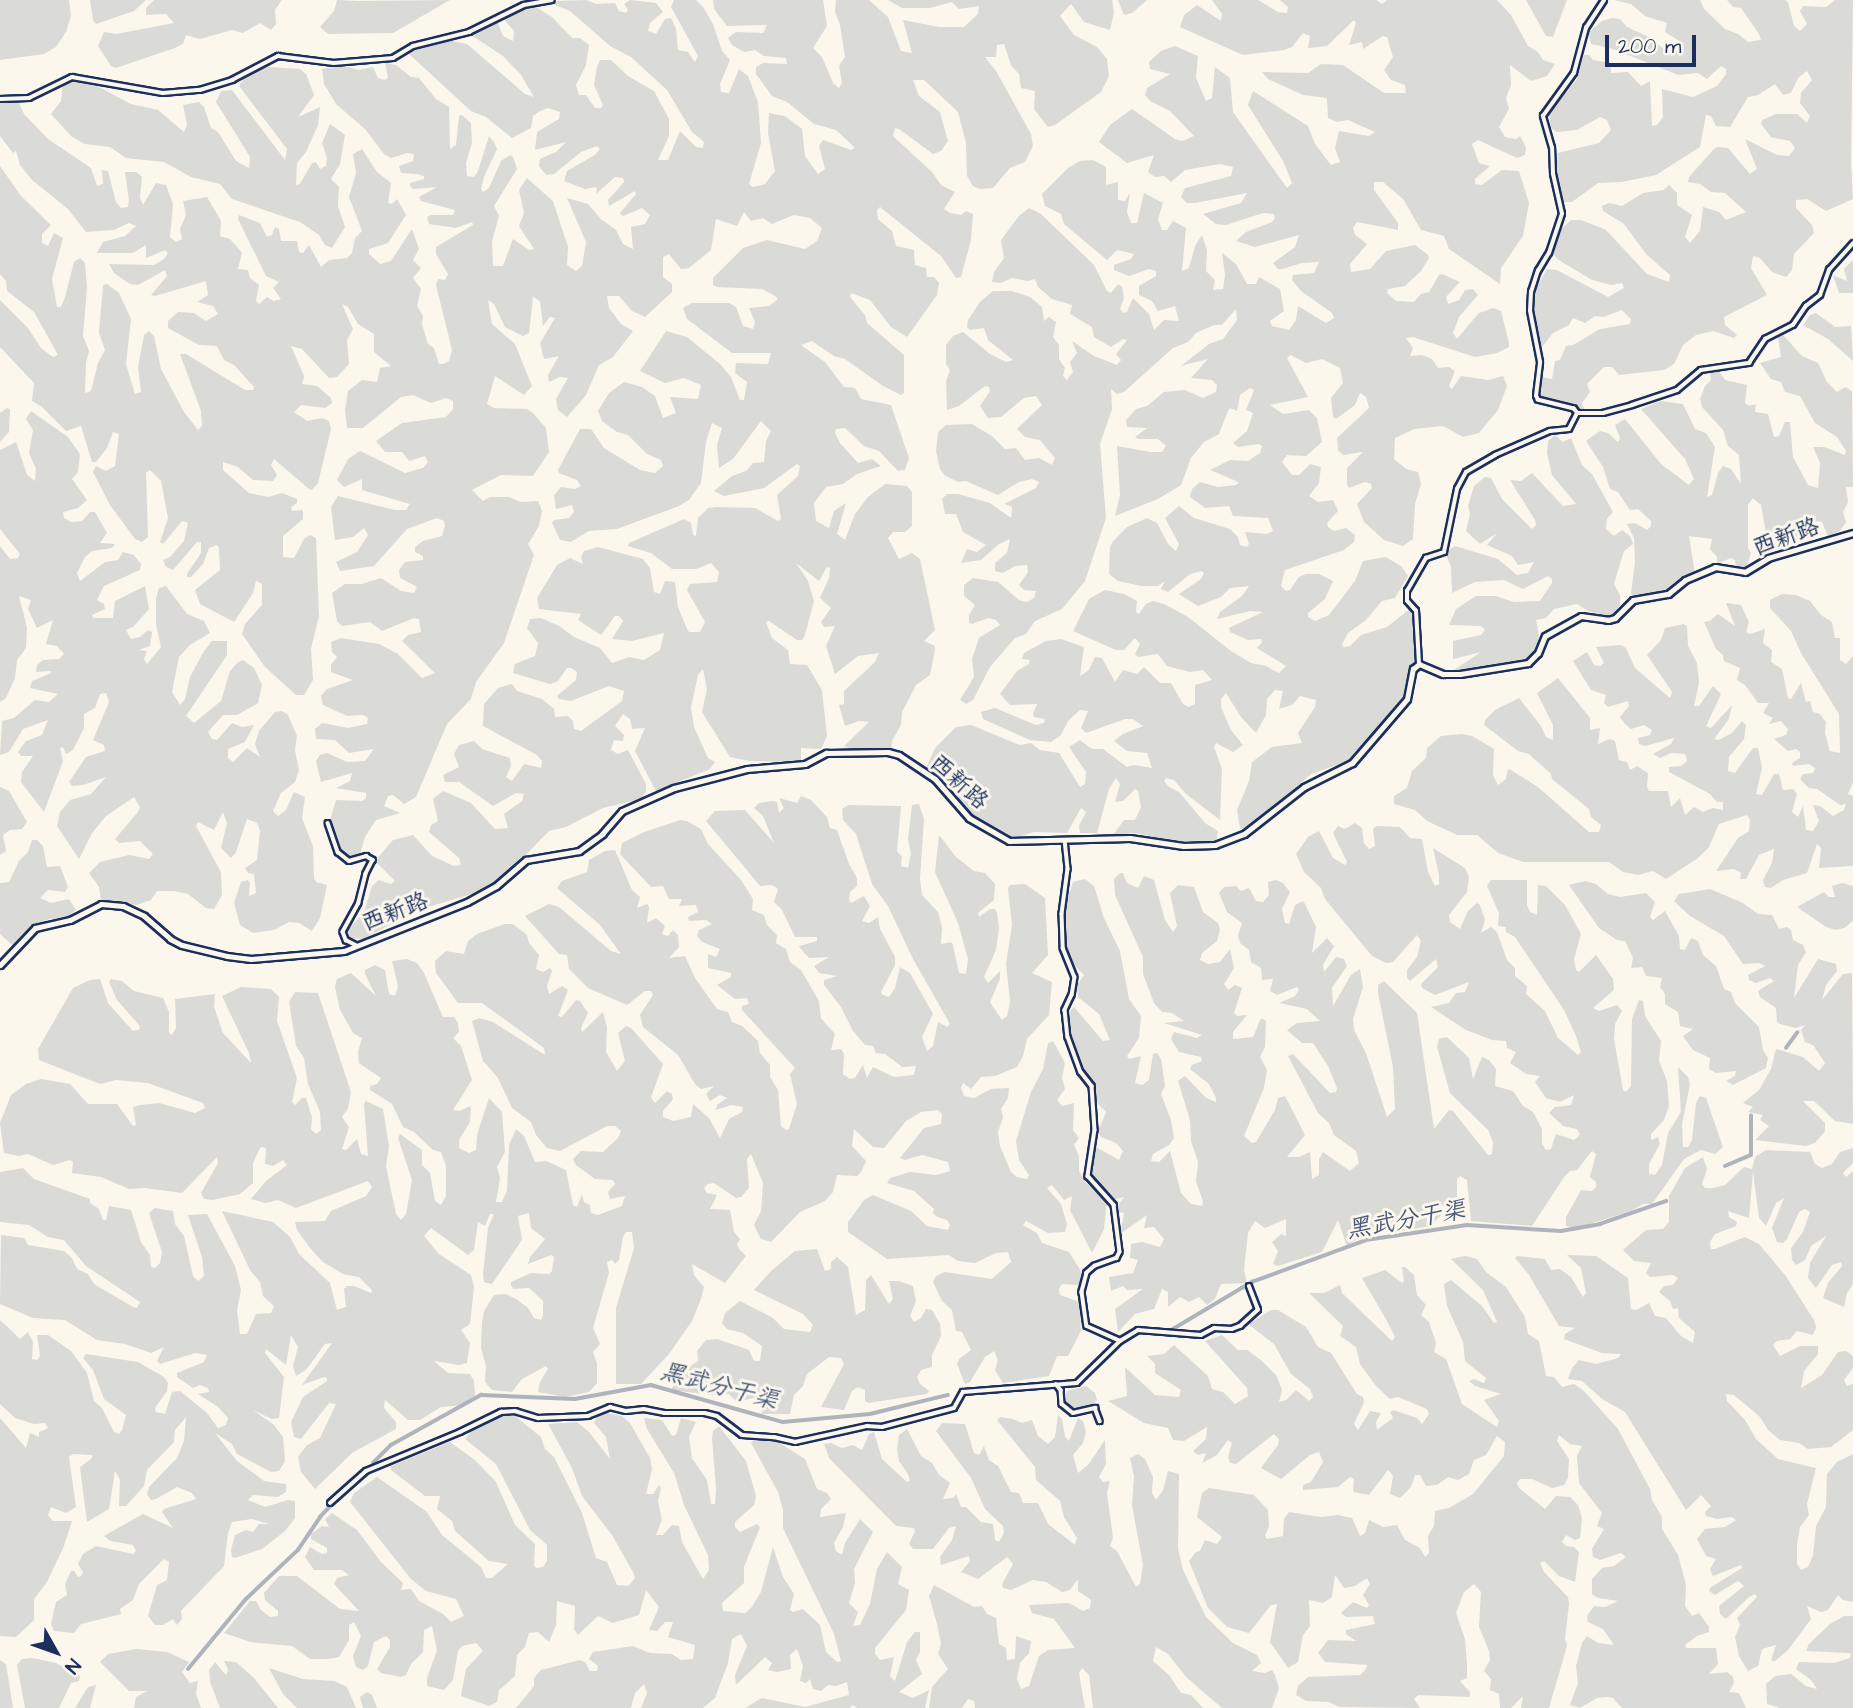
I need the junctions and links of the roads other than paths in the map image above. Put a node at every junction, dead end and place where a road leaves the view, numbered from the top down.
1 (552, 0) edge
2 (1604, 0) edge
3 (0, 99) edge
4 (1853, 243) edge
5 (1577, 413) junction
6 (1853, 533) edge
7 (1419, 664) junction
8 (328, 823) dead end
9 (1064, 838) junction
10 (356, 945) junction
11 (0, 965) edge
12 (1249, 1287) dead end
13 (1120, 1341) junction
14 (1054, 1383) junction
15 (1067, 1383) junction
16 (1061, 1390) junction
17 (1100, 1421) dead end
18 (330, 1503) dead end

1 - 3 street
2 - 5 street
4 - 5 street
5 - 7 street
6 - 7 street, 西新路
7 - 9 street, 西新路
8 - 10 street
9 - 10 street, 西新路
9 - 13 street
10 - 11 street, 西新路
12 - 13 street
13 - 15 street
14 - 15 street
14 - 16 street
14 - 18 street
15 - 16 street
16 - 17 street

